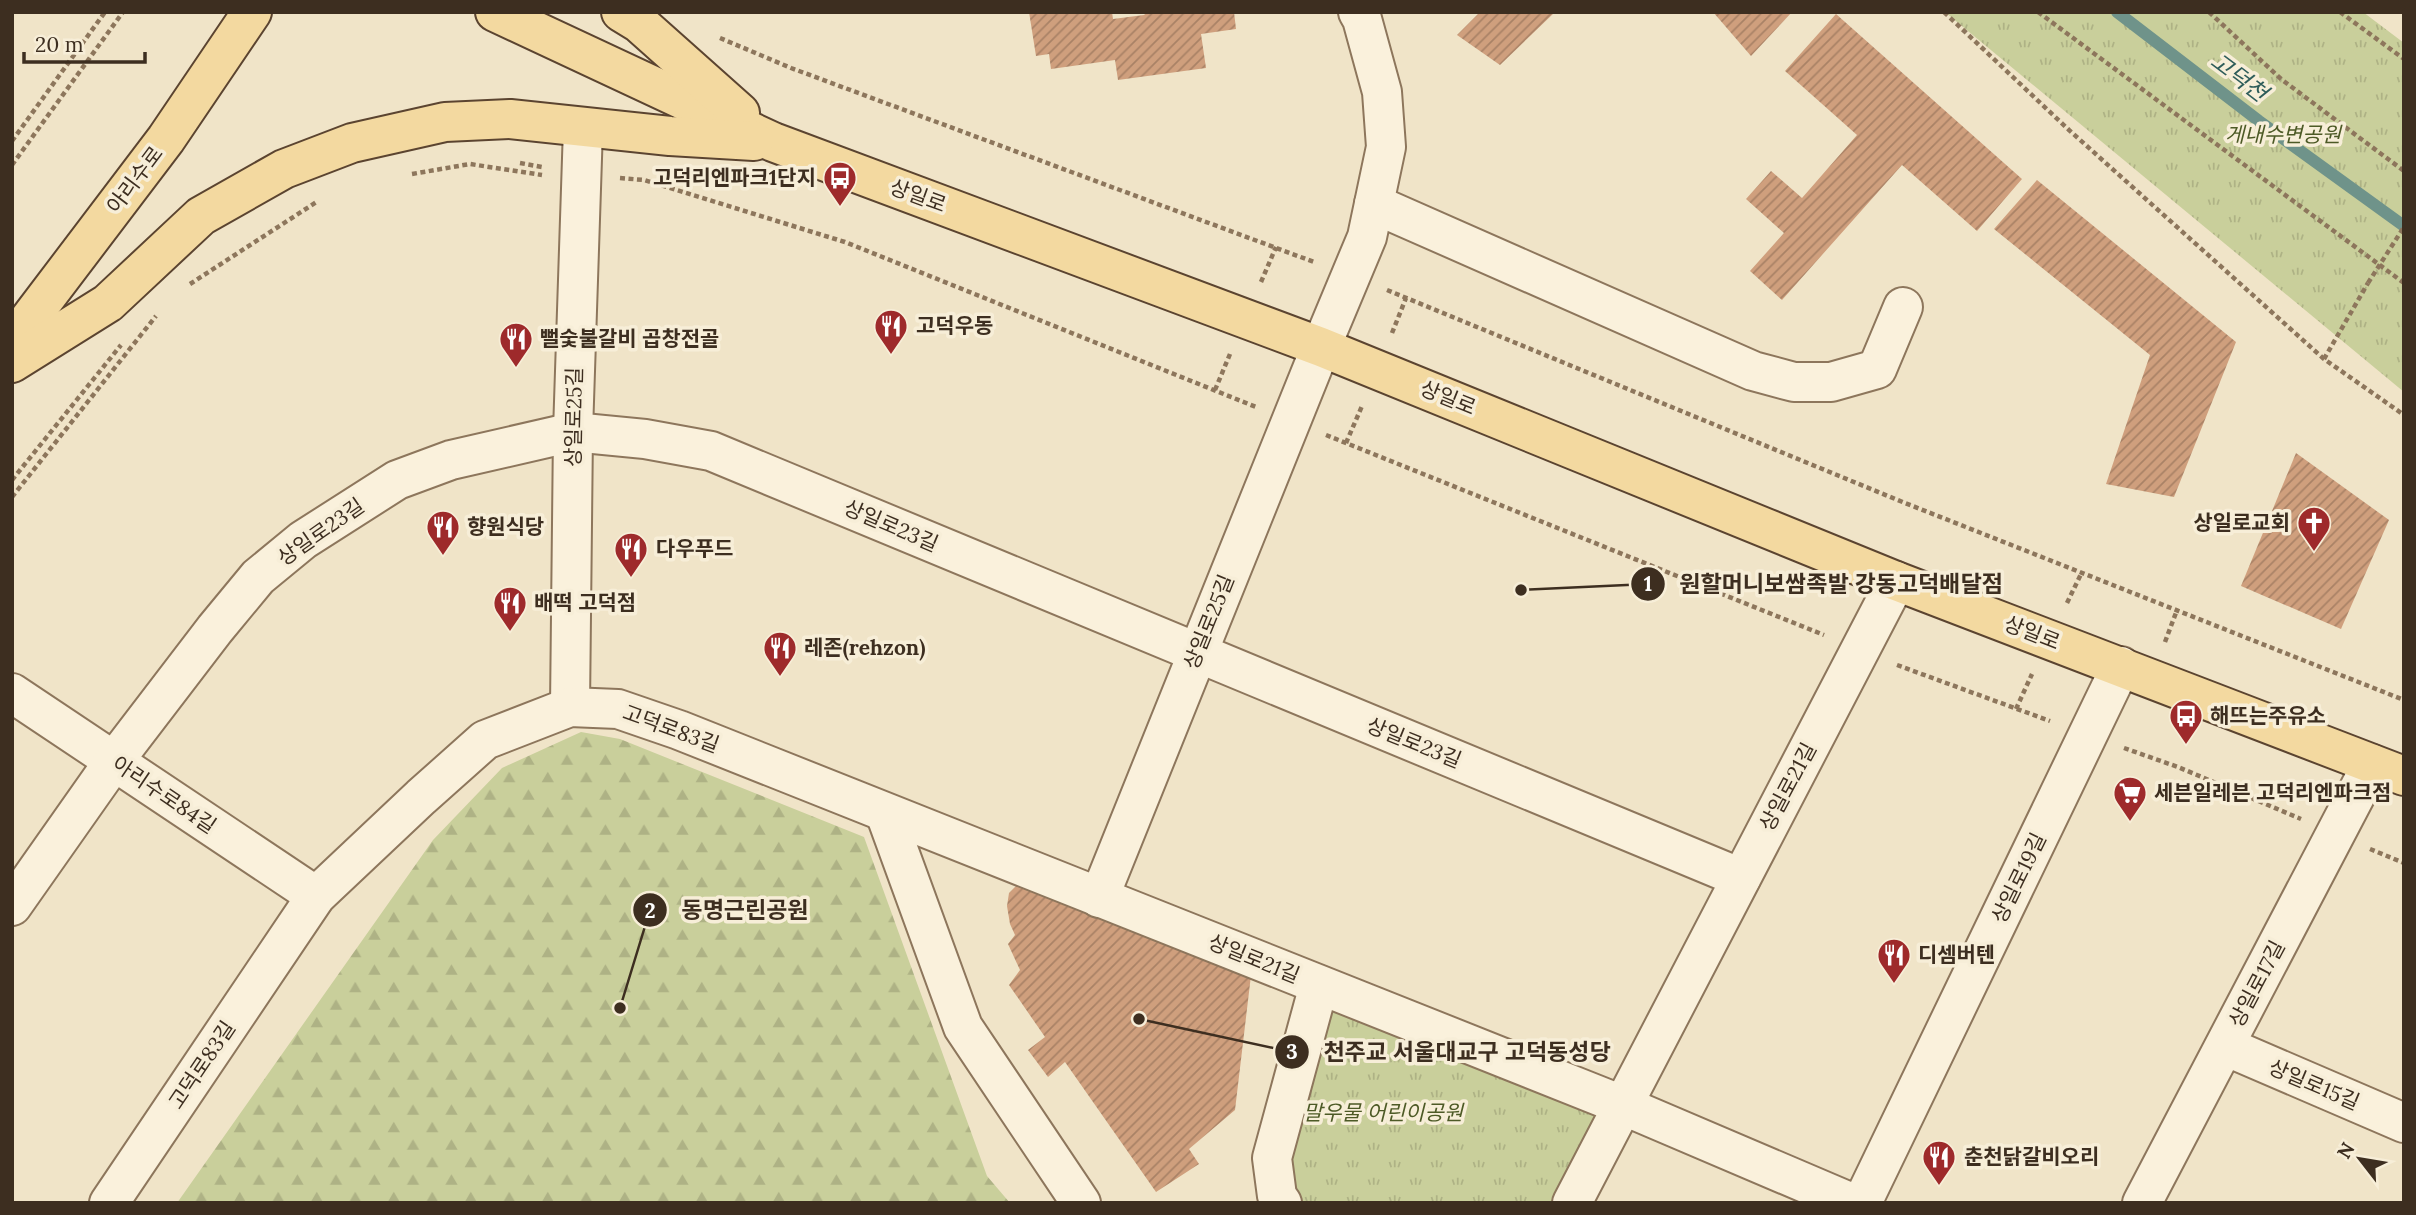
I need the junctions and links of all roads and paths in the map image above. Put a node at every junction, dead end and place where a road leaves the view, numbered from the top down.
1 (123, 12) edge
2 (252, 12) edge
3 (495, 12) edge
4 (621, 12) edge
5 (1358, 12) edge
6 (1944, 12) edge
7 (2038, 12) edge
8 (2209, 12) edge
9 (2340, 12) edge
10 (102, 14) edge
11 (718, 37) dead end
12 (2404, 59) edge
13 (583, 128) junction
14 (12, 141) edge
15 (774, 142) junction
16 (512, 162) dead end
17 (12, 165) edge
18 (2404, 171) edge
19 (406, 175) dead end
20 (580, 177) junction
21 (322, 199) dead end
22 (1374, 204) junction
23 (2404, 227) edge
24 (1351, 275) junction
25 (2404, 283) edge
26 (184, 288) dead end
27 (164, 306) dead end
28 (1903, 307) dead end
29 (125, 340) dead end
30 (12, 342) edge
31 (1321, 347) junction
32 (2323, 359) junction
33 (12, 363) edge
34 (2404, 415) edge
35 (1291, 421) junction
36 (573, 432) junction
37 (12, 480) edge
38 (12, 497) edge
39 (1896, 581) junction
40 (1860, 650) junction
41 (1197, 653) junction
42 (2121, 666) junction
43 (12, 694) edge
44 (2404, 700) edge
45 (570, 707) junction
46 (2087, 735) junction
47 (114, 761) junction
48 (2388, 770) edge
49 (885, 813) junction
50 (2336, 834) junction
51 (2404, 863) edge
52 (1741, 878) junction
53 (316, 897) junction
54 (1099, 898) junction
55 (12, 906) edge
56 (1318, 985) junction
57 (2225, 1046) junction
58 (1622, 1105) junction
59 (2404, 1123) edge
60 (109, 1203) edge
61 (1081, 1203) edge
62 (1282, 1203) edge
63 (1572, 1203) edge
64 (1852, 1203) edge
65 (1862, 1203) edge
66 (2142, 1203) edge

1 - 17 path
2 - 30 main road, 아리수로
3 - 15 main road, 상일로
4 - 15 main road
5 - 22 street, 상일로25길
6 - 32 path
7 - 25 path
8 - 18 path
9 - 12 path
10 - 14 path
11 - 24 path
13 - 15 main road
13 - 20 street, 상일로25길
13 - 33 main road
15 - 31 main road, 상일로
16 - 20 path
19 - 20 path
20 - 35 path
20 - 36 street, 상일로25길
21 - 26 path
22 - 24 street, 상일로25길
22 - 28 street
23 - 32 path, bridge
24 - 31 street, 상일로25길
24 - 44 path
27 - 38 path
29 - 37 path
31 - 35 street, 상일로25길
31 - 39 main road, 상일로
32 - 34 path
35 - 40 path
35 - 41 street, 상일로25길
36 - 41 street, 상일로23길
36 - 45 street, 상일로25길
36 - 47 street, 상일로23길
39 - 40 street, 상일로21길
39 - 42 main road, 상일로
40 - 46 path
40 - 52 street, 상일로21길
41 - 52 street, 상일로23길
41 - 54 street, 상일로25길
42 - 46 street, 상일로19길
42 - 48 main road, 상일로
43 - 47 street, 아리수로84길
45 - 49 street, 고덕로83길
45 - 53 street, 고덕로83길
46 - 50 path
46 - 65 street, 상일로19길
47 - 53 street, 아리수로84길
47 - 55 street, 상일로23길
48 - 50 street, 상일로17길
49 - 54 street, 상일로21길
49 - 61 street
50 - 51 path
50 - 57 street, 상일로17길
52 - 58 street, 상일로21길
53 - 60 street, 고덕로83길
54 - 56 street, 상일로21길
56 - 58 street, 상일로21길
56 - 62 street
57 - 59 street, 상일로15길
57 - 66 street, 상일로17길
58 - 63 street, 상일로21길
58 - 64 street

